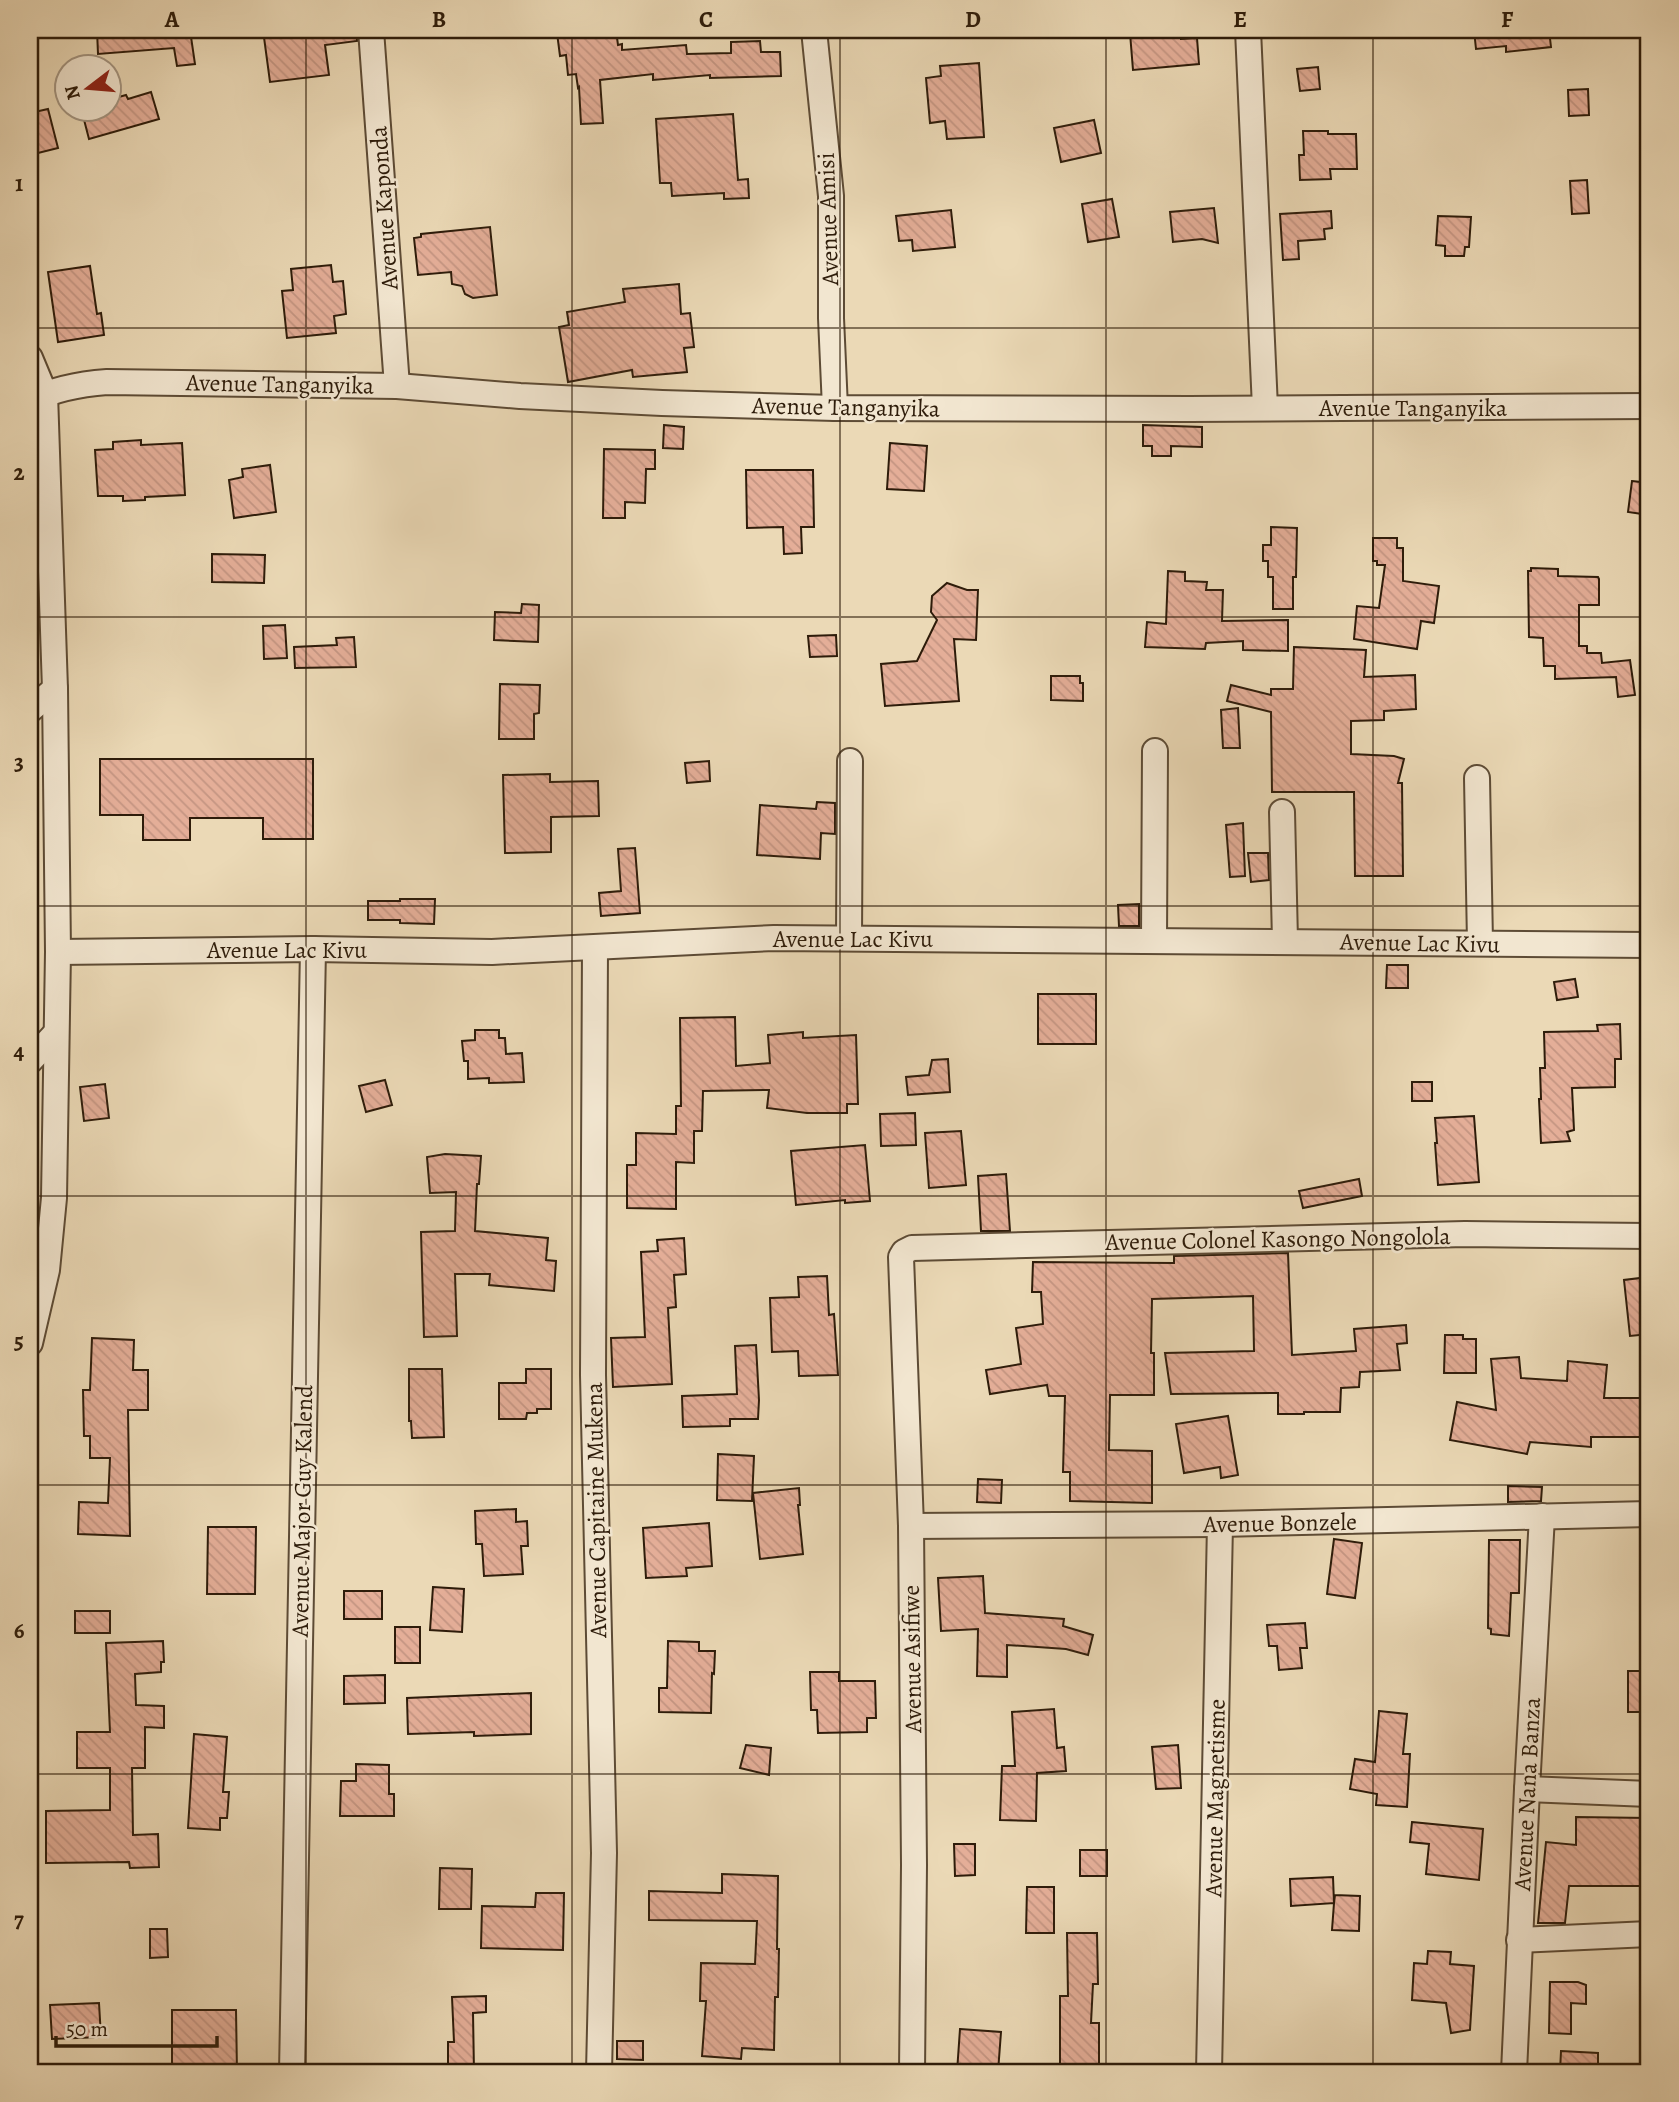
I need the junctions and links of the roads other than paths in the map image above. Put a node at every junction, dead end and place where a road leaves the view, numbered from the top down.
1 (371, 30) edge
2 (814, 30) edge
3 (1248, 30) edge
4 (30, 358) edge
5 (397, 386) junction
6 (38, 398) edge
7 (1649, 406) edge
8 (835, 408) junction
9 (1265, 408) junction
10 (55, 689) junction
11 (30, 710) edge
12 (1155, 751) dead end
13 (850, 761) dead end
14 (1477, 778) dead end
15 (1282, 812) dead end
16 (849, 939) junction
17 (1154, 941) junction
18 (1285, 941) junction
19 (1480, 943) junction
20 (1649, 945) edge
21 (595, 948) junction
22 (313, 949) junction
23 (58, 952) junction
24 (56, 1032) junction
25 (30, 1061) edge
26 (1649, 1236) edge
27 (907, 1249) joint
28 (30, 1343) edge
29 (1649, 1514) edge
30 (1542, 1516) junction
31 (1220, 1524) junction
32 (911, 1526) junction
33 (1527, 1790) junction
34 (1649, 1794) edge
35 (1649, 1934) edge
36 (1519, 1940) junction
37 (292, 2072) edge
38 (599, 2072) edge
39 (912, 2072) edge
40 (1209, 2072) edge
41 (1514, 2072) edge

1 - 5 street, Avenue Kaponda
2 - 8 street, Avenue Amisi
3 - 9 street
4 - 6 street
5 - 6 street, Avenue Tanganyika
5 - 8 street, Avenue Tanganyika
6 - 10 street
7 - 9 street, Avenue Tanganyika
8 - 9 street, Avenue Tanganyika
10 - 11 street
10 - 23 street
12 - 17 street
13 - 16 street
14 - 19 street
15 - 18 street
16 - 17 street, Avenue Lac Kivu
16 - 21 street, Avenue Lac Kivu
17 - 18 street, Avenue Lac Kivu
18 - 19 street, Avenue Lac Kivu
19 - 20 street, Avenue Lac Kivu
21 - 22 street, Avenue Lac Kivu
21 - 38 street, Avenue Capitaine Mukena
22 - 23 street, Avenue Lac Kivu
22 - 37 street, Avenue Major Guy Kalend
23 - 24 street
24 - 25 street
24 - 28 street
26 - 27 street, Avenue Colonel Kasongo Nongolola
27 - 32 street, Avenue Asifiwe
29 - 30 street, Avenue Bonzele
30 - 31 street, Avenue Bonzele
30 - 33 street, Avenue Nana Banza
31 - 32 street, Avenue Bonzele
31 - 40 street, Avenue Magnetisme
32 - 39 street, Avenue Asifiwe
33 - 34 street
33 - 36 street, Avenue Nana Banza
35 - 36 street
36 - 41 street, Avenue Nana Banza

